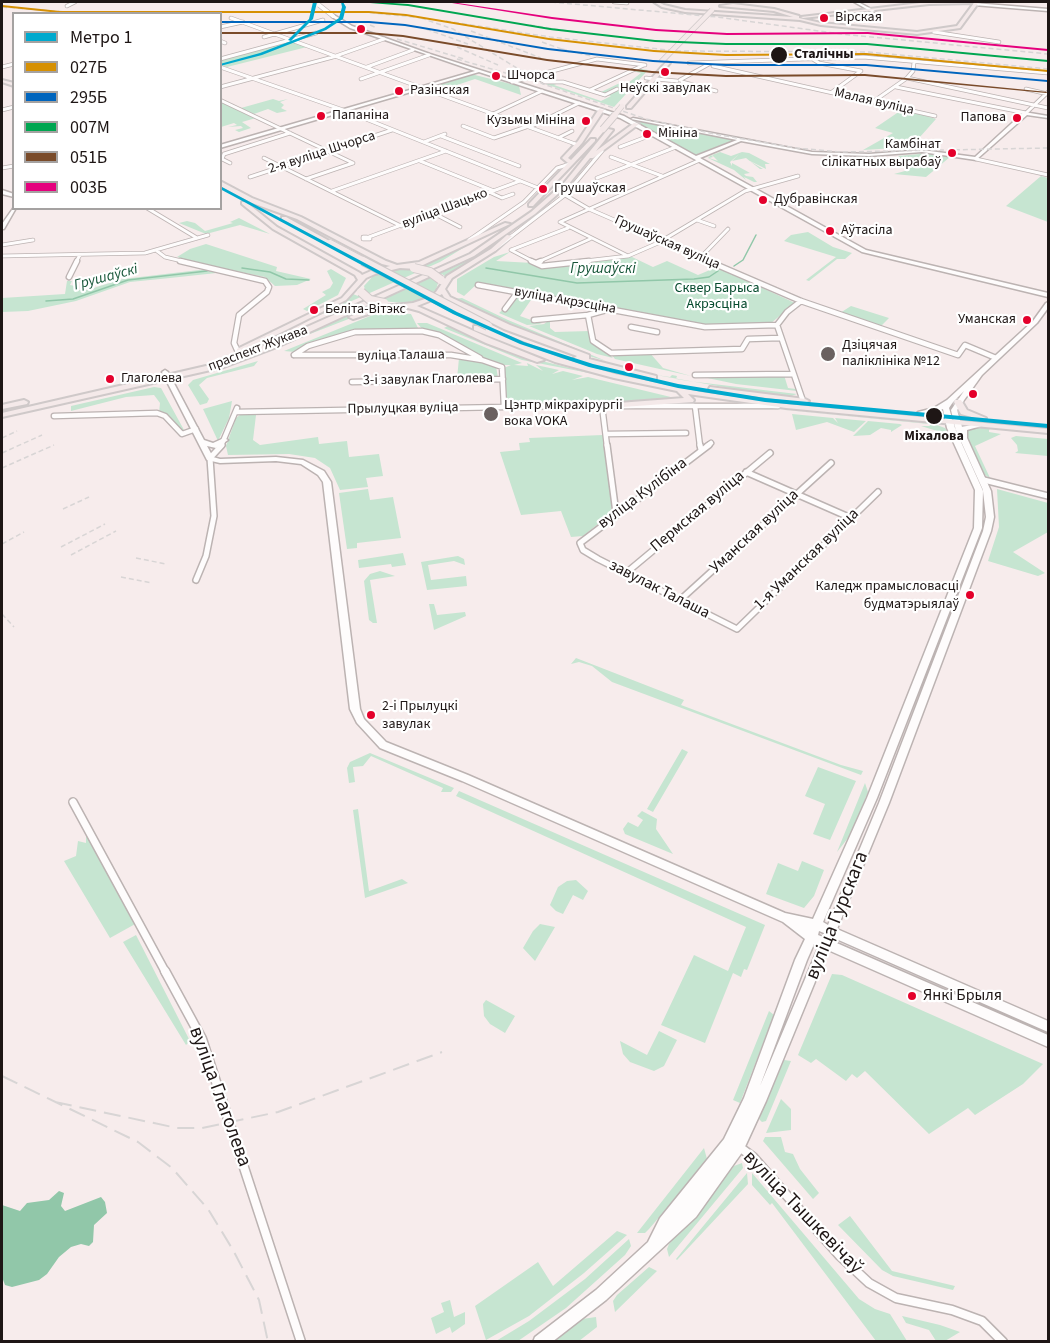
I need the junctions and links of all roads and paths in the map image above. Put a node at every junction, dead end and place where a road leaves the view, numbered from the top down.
1 (75, 2) edge
2 (314, 2) edge
3 (614, 2) edge
4 (656, 2) edge
5 (662, 2) edge
6 (856, 2) edge
7 (861, 2) edge
8 (973, 2) edge
9 (983, 2) edge
10 (627, 3) edge
11 (994, 4) junction
12 (721, 5) edge
13 (67, 6) dead end
14 (872, 10) junction
15 (1048, 10) edge
16 (787, 12) junction
17 (783, 17) junction
18 (231, 18) dead end
19 (801, 18) junction
20 (323, 20) dead end
21 (243, 22) junction
22 (222, 27) edge
23 (947, 32) junction
24 (316, 33) dead end
25 (275, 34) junction
26 (264, 37) dead end
27 (384, 39) junction
28 (292, 40) junction
29 (222, 42) edge
30 (999, 42) dead end
31 (225, 43) dead end
32 (413, 50) junction
33 (429, 55) junction
34 (336, 56) junction
35 (822, 57) junction
36 (222, 58) edge
37 (811, 58) junction
38 (914, 62) junction
39 (665, 63) junction
40 (689, 63) dead end
41 (708, 64) junction
42 (823, 64) junction
43 (367, 67) junction
44 (222, 68) edge
45 (465, 69) junction
46 (477, 72) junction
47 (382, 73) junction
48 (1048, 73) edge
49 (533, 76) junction
50 (255, 78) junction
51 (646, 78) junction
52 (907, 78) junction
53 (361, 79) dead end
54 (654, 79) junction
55 (446, 81) junction
56 (679, 81) junction
57 (512, 82) junction
58 (222, 86) edge
59 (897, 87) junction
60 (422, 88) junction
61 (617, 89) dead end
62 (1026, 89) dead end
63 (590, 90) junction
64 (542, 91) junction
65 (716, 91) dead end
66 (831, 92) junction
67 (1048, 93) edge
68 (222, 101) edge
69 (873, 101) junction
70 (579, 103) junction
71 (1035, 105) junction
72 (626, 107) junction
73 (1048, 108) edge
74 (344, 110) junction
75 (601, 110) junction
76 (1026, 113) junction
77 (493, 114) junction
78 (935, 116) dead end
79 (622, 117) junction
80 (1048, 117) edge
81 (636, 124) junction
82 (463, 126) dead end
83 (528, 127) junction
84 (280, 129) junction
85 (393, 130) junction
86 (572, 131) dead end
87 (291, 133) junction
88 (447, 134) dead end
89 (654, 134) junction
90 (441, 135) junction
91 (558, 138) junction
92 (739, 140) junction
93 (423, 142) junction
94 (577, 146) junction
95 (222, 147) edge
96 (620, 147) dead end
97 (676, 147) junction
98 (586, 148) junction
99 (594, 149) junction
100 (447, 151) junction
101 (602, 151) junction
102 (329, 152) junction
103 (611, 157) dead end
104 (264, 158) dead end
105 (698, 159) junction
106 (976, 159) junction
107 (585, 160) junction
108 (419, 161) junction
109 (230, 163) dead end
110 (571, 164) junction
111 (631, 164) junction
112 (282, 167) junction
113 (501, 173) junction
114 (1048, 175) edge
115 (663, 176) junction
116 (798, 176) dead end
117 (250, 177) dead end
118 (597, 178) dead end
119 (306, 179) junction
120 (521, 181) junction
121 (222, 184) edge
122 (538, 188) junction
123 (752, 189) junction
124 (222, 191) edge
125 (331, 191) junction
126 (492, 192) junction
127 (513, 194) dead end
128 (565, 195) junction
129 (251, 200) junction
130 (558, 201) junction
131 (571, 201) junction
132 (244, 203) junction
133 (589, 209) junction
134 (13, 210) edge
135 (150, 210) edge
136 (433, 213) junction
137 (697, 220) junction
138 (523, 222) junction
139 (507, 224) junction
140 (401, 226) junction
141 (714, 226) dead end
142 (460, 227) dead end
143 (2, 228) edge
144 (568, 228) junction
145 (728, 229) dead end
146 (208, 235) dead end
147 (197, 238) junction
148 (590, 239) junction
149 (33, 240) dead end
150 (469, 240) junction
151 (661, 241) junction
152 (2, 245) edge
153 (327, 245) junction
154 (349, 245) junction
155 (493, 250) junction
156 (157, 251) junction
157 (80, 255) junction
158 (2, 256) edge
159 (628, 256) junction
160 (700, 258) junction
161 (536, 263) junction
162 (403, 266) junction
163 (69, 277) dead end
164 (994, 283) junction
165 (360, 285) junction
166 (442, 285) junction
167 (478, 285) dead end
168 (517, 293) junction
169 (1048, 295) edge
170 (801, 301) junction
171 (1048, 302) edge
172 (400, 305) junction
173 (505, 309) dead end
174 (611, 309) junction
175 (1045, 312) edge
176 (588, 315) junction
177 (651, 317) junction
178 (534, 320) dead end
179 (777, 325) junction
180 (631, 327) dead end
181 (644, 330) junction
182 (657, 332) dead end
183 (780, 338) junction
184 (239, 351) junction
185 (249, 355) junction
186 (996, 358) junction
187 (482, 360) junction
188 (611, 371) junction
189 (793, 374) junction
190 (167, 375) junction
191 (695, 375) dead end
192 (503, 379) junction
193 (352, 382) dead end
194 (680, 390) junction
195 (802, 400) junction
196 (954, 401) junction
197 (605, 406) junction
198 (695, 406) junction
199 (786, 406) junction
200 (2, 407) edge
201 (504, 407) junction
202 (920, 412) junction
203 (4, 414) edge
204 (54, 416) dead end
205 (952, 419) junction
206 (981, 422) junction
207 (1048, 424) edge
208 (196, 429) junction
209 (1048, 431) edge
210 (686, 433) dead end
211 (606, 434) junction
212 (963, 438) junction
213 (224, 440) junction
214 (203, 442) junction
215 (711, 443) dead end
216 (701, 450) junction
217 (770, 453) dead end
218 (210, 458) junction
219 (831, 463) dead end
220 (746, 472) junction
221 (980, 480) junction
222 (878, 492) dead end
223 (796, 494) junction
224 (1048, 496) edge
225 (616, 513) junction
226 (851, 518) junction
227 (583, 550) joint
228 (973, 556) junction
229 (626, 573) junction
230 (196, 580) dead end
231 (679, 601) junction
232 (940, 624) junction
233 (737, 629) joint
234 (949, 632) junction
235 (914, 690) junction
236 (925, 694) junction
237 (872, 798) junction
238 (73, 802) dead end
239 (884, 803) junction
240 (784, 917) junction
241 (817, 925) junction
242 (832, 931) junction
243 (811, 937) junction
244 (826, 944) junction
245 (1048, 1027) edge
246 (1048, 1041) edge
247 (734, 1145) junction
248 (301, 1341) edge
249 (540, 1341) edge
250 (1003, 1341) edge

1 - 13 street
2 - 27 main road, bridge
3 - 10 street
4 - 19 main road
5 - 17 main road
6 - 14 main road
7 - 14 main road
8 - 11 main road
8 - 14 main road
8 - 15 main road
8 - 23 main road
9 - 11 main road
11 - 15 main road
12 - 16 main road
12 - 19 main road
12 - 39 main road, праспект Жукава, bridge
14 - 19 main road
16 - 17 main road
16 - 19 main road
17 - 19 main road
18 - 21 street
19 - 23 main road
20 - 25 street
21 - 22 street
21 - 25 street
23 - 30 street
24 - 28 street
25 - 26 street
25 - 28 street
27 - 32 main road
27 - 34 street
28 - 34 street
28 - 36 street
29 - 31 street
32 - 33 main road
32 - 43 street
33 - 45 main road
33 - 47 street
34 - 43 street
34 - 50 street
35 - 37 street
35 - 38 street
35 - 42 street
37 - 41 street
37 - 42 street
38 - 48 street
38 - 52 street
39 - 51 main road, праспект Жукава
39 - 54 main road, праспект Жукава
40 - 41 street
41 - 56 street
41 - 66 street, Малая вуліца
42 - 66 street
43 - 47 street
44 - 50 street
45 - 46 main road
45 - 55 main road
46 - 55 main road
46 - 57 main road
47 - 53 street
47 - 60 street
49 - 57 street
49 - 63 street
49 - 63 street
50 - 58 street
50 - 74 street
51 - 54 street
51 - 72 main road, праспект Жукава
52 - 59 street
52 - 71 street
54 - 56 street
54 - 72 main road, праспект Жукава
55 - 60 main road
56 - 65 street
57 - 64 main road
59 - 69 street
59 - 76 street
60 - 74 main road
60 - 77 street
61 - 63 street
62 - 67 street
64 - 70 main road
64 - 77 street
66 - 69 street, Малая вуліца
67 - 71 street
68 - 84 street
69 - 78 street, Малая вуліца
70 - 75 main road
70 - 83 street
71 - 73 street
71 - 76 street
72 - 98 main road, праспект Жукава, bridge
72 - 99 main road, праспект Жукава
74 - 84 main road
74 - 85 street
75 - 79 main road
75 - 94 main road
76 - 80 main road
76 - 106 main road
77 - 83 street
79 - 81 main road
79 - 92 main road
81 - 89 main road
81 - 101 main road
82 - 83 street
83 - 91 street
84 - 87 street
84 - 95 main road
85 - 93 street
85 - 102 street, 2-я вуліца Шчорса
86 - 91 street
87 - 102 street
87 - 109 street
88 - 90 street
89 - 96 street
89 - 97 main road
90 - 93 street
90 - 113 street
91 - 94 street
92 - 105 main road
92 - 106 main road
93 - 100 street
94 - 98 main road
94 - 110 main road
97 - 105 main road
97 - 111 street
98 - 110 main road, праспект Жукава
99 - 101 main road
99 - 107 main road, праспект Жукава
100 - 108 street
100 - 113 street
101 - 107 main road
101 - 128 street
102 - 112 street, 2-я вуліца Шчорса
102 - 119 street
103 - 111 street
104 - 112 street
105 - 115 street
105 - 123 main road
106 - 114 street
107 - 138 main road, праспект Жукава
108 - 125 street
108 - 126 street
110 - 122 street, праспект Жукава
110 - 139 main road, праспект Жукава
111 - 115 street
111 - 118 street
112 - 117 street, 2-я вуліца Шчорса
112 - 119 street
113 - 120 street
115 - 133 street
116 - 123 street
119 - 125 street
120 - 122 street
120 - 126 street, вуліца Шацько
121 - 129 main road
122 - 150 street, праспект Жукава
123 - 137 street
123 - 164 main road
124 - 132 main road
125 - 140 street
126 - 127 street
126 - 136 street, вуліца Шацько
128 - 130 street
128 - 131 street, Грушаўская вуліца
129 - 153 main road
129 - 154 main road
130 - 131 street, Грушаўская вуліца
130 - 155 street
131 - 133 street, Грушаўская вуліца
132 - 153 main road
132 - 165 main road
133 - 144 street
133 - 151 street, Грушаўская вуліца
134 - 143 main road
135 - 147 street
136 - 140 street, вуліца Шацько
136 - 142 street
137 - 141 street
137 - 151 street
138 - 155 main road
138 - 185 main road, праспект Жукава
139 - 150 main road
139 - 184 main road, праспект Жукава
140 - 154 street, вуліца Шацько
144 - 148 street
144 - 161 street
145 - 160 street
146 - 147 street
147 - 156 street
148 - 159 street
148 - 161 street
149 - 152 street
150 - 162 main road
151 - 159 street
151 - 160 street, Грушаўская вуліца
153 - 188 main road, bridge
153 - 188 main road
154 - 162 main road
155 - 166 main road
156 - 157 street
156 - 184 street
157 - 158 street
157 - 163 street
159 - 161 street
160 - 170 street, Грушаўская вуліца
162 - 165 main road
162 - 166 main road, bridge
164 - 169 main road
164 - 171 main road
165 - 172 main road, bridge
165 - 184 main road
166 - 172 main road
166 - 188 main road
167 - 168 street, вуліца Акрэсціна
168 - 173 street
168 - 174 street, вуліца Акрэсціна
170 - 179 street
170 - 186 street, Грушаўская вуліца
171 - 175 main road
172 - 185 main road
172 - 188 main road
174 - 176 street
174 - 177 street, вуліца Акрэсціна
175 - 186 main road
176 - 178 street
176 - 183 street
177 - 179 street, вуліца Акрэсціна
177 - 181 street
179 - 183 street
180 - 181 street, вуліца Акрэсціна
181 - 182 street, вуліца Акрэсціна
183 - 189 street
184 - 190 main road, праспект Жукава
185 - 190 main road, праспект Жукава
186 - 196 main road
187 - 187 street, вуліца Талаша
187 - 192 street, вуліца Талаша
188 - 194 main road
188 - 195 main road
189 - 191 street
189 - 195 street
190 - 200 main road, праспект Жукава
190 - 203 main road, праспект Жукава
190 - 208 main road
192 - 193 street, 3-і завулак Глаголева
192 - 201 street
194 - 197 main road
194 - 199 main road
195 - 202 main road
196 - 202 main road
196 - 205 main road
196 - 206 main road
197 - 198 street, Прылуцкая вуліца
197 - 201 street, Прылуцкая вуліца
197 - 211 street
198 - 199 street, Прылуцкая вуліца
198 - 216 street
199 - 205 main road
201 - 213 street, Прылуцкая вуліца
202 - 205 main road
204 - 208 street
205 - 206 main road
205 - 212 main road, вуліца Гурскага
205 - 221 main road, вуліца Гурскага
206 - 207 main road
206 - 209 main road
206 - 212 main road
208 - 214 main road
210 - 211 street
211 - 225 street
212 - 221 main road, вуліца Гурскага
213 - 214 main road
213 - 218 street
214 - 218 main road
215 - 216 street, вуліца Кулібіна
216 - 225 street, вуліца Кулібіна
217 - 220 street, Пермская вуліца
218 - 230 street
218 - 240 main road
219 - 223 street, Уманская вуліца
220 - 223 street
220 - 229 street, Пермская вуліца
221 - 224 street
221 - 228 main road, вуліца Гурскага
222 - 226 street, 1-я Уманская вуліца
223 - 226 street
223 - 231 street, Уманская вуліца
225 - 227 street, вуліца Кулібіна
226 - 233 street, 1-я Уманская вуліца
227 - 229 street, завулак Талаша
228 - 232 main road, вуліца Гурскага
228 - 234 main road, вуліца Гурскага
229 - 231 street, завулак Талаша
231 - 233 street, завулак Талаша
232 - 234 main road
232 - 235 main road, вуліца Гурскага
234 - 236 main road, вуліца Гурскага
235 - 236 main road
235 - 237 main road, вуліца Гурскага
236 - 239 main road, вуліца Гурскага
237 - 239 main road
237 - 241 main road, вуліца Гурскага
238 - 248 street, вуліца Глаголева
239 - 242 main road, вуліца Гурскага
240 - 241 main road
240 - 243 main road
241 - 242 main road
241 - 243 main road, вуліца Гурскага
242 - 244 main road, вуліца Гурскага
242 - 245 main road
243 - 244 main road
243 - 247 main road, вуліца Гурскага
244 - 246 main road
244 - 247 main road, вуліца Гурскага
247 - 249 main road, вуліца Гурскага
247 - 250 street, вуліца Тышкевічаў

